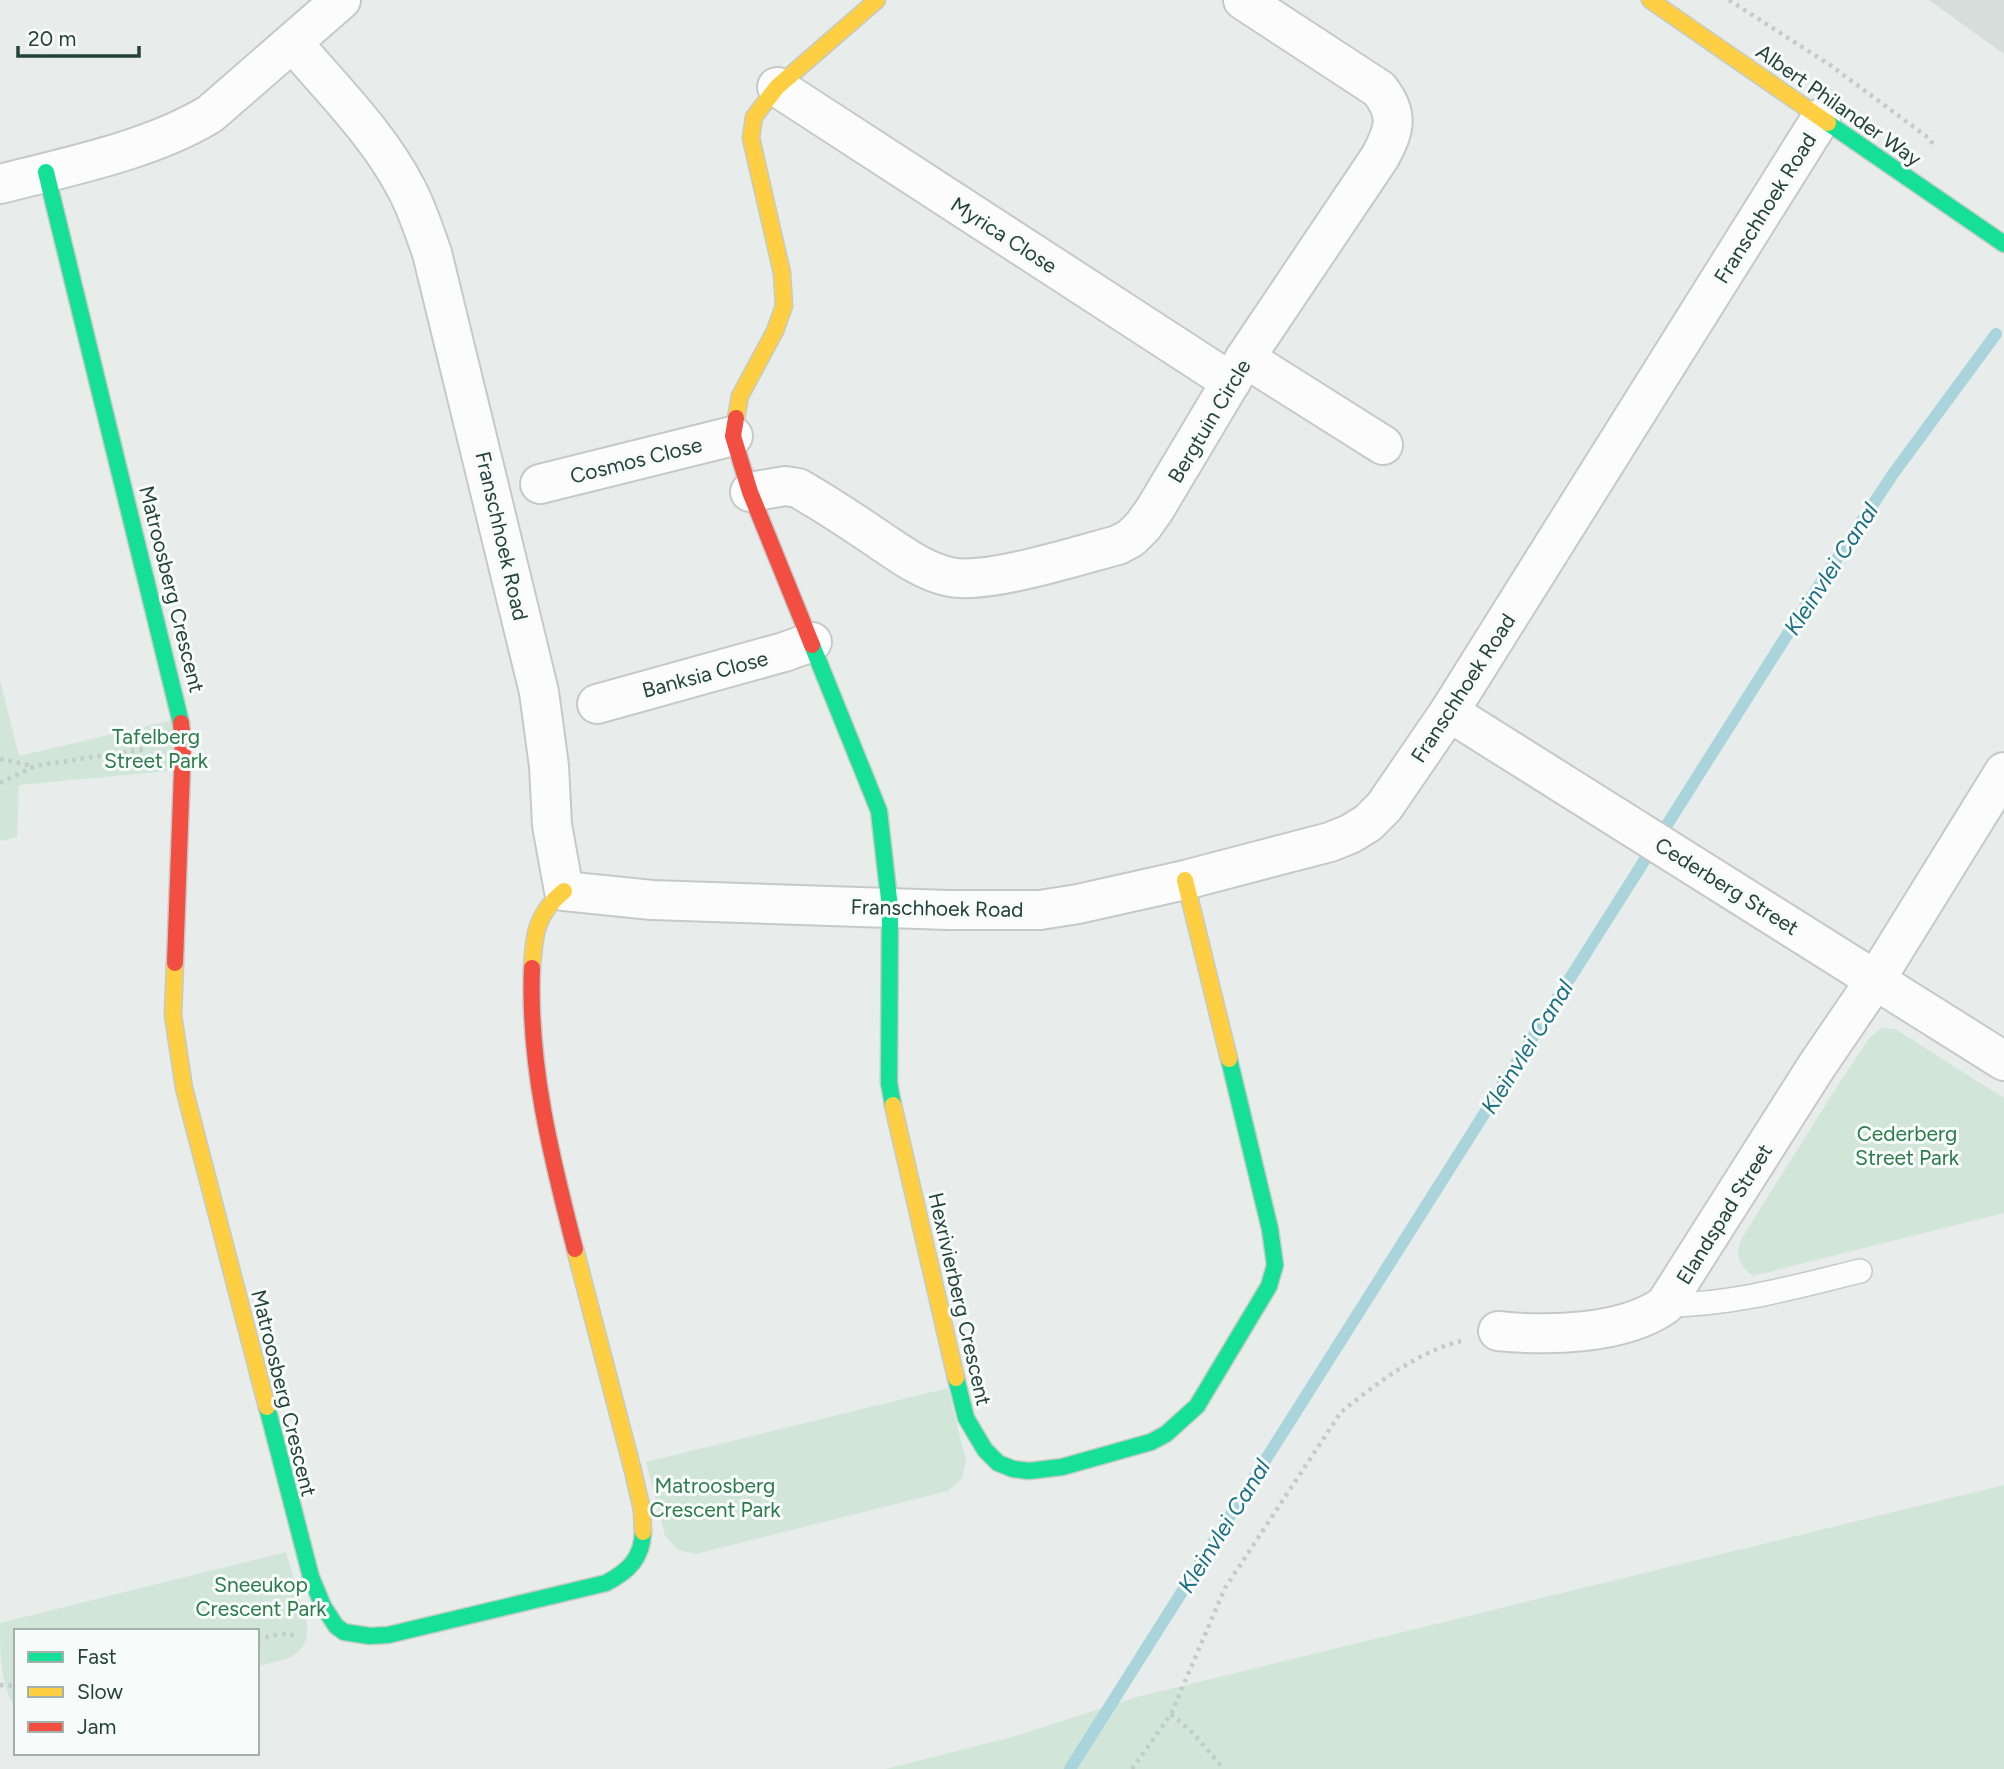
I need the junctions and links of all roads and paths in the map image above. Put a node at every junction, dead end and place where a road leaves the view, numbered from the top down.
1 (341, 0) edge
2 (877, 0) edge
3 (1243, 0) edge
4 (1650, 0) edge
5 (293, 43) junction
6 (776, 88) junction
7 (1821, 118) junction
8 (46, 172) junction
9 (0, 184) edge
10 (2004, 244) edge
11 (1238, 370) junction
12 (733, 436) junction
13 (1383, 445) dead end
14 (540, 484) dead end
15 (750, 492) junction
16 (812, 642) junction
17 (597, 704) dead end
18 (1449, 712) junction
19 (183, 744) junction
20 (0, 759) edge
21 (35, 766) junction
22 (2004, 772) edge
23 (0, 783) edge
24 (1185, 880) junction
25 (564, 891) junction
26 (890, 908) junction
27 (1876, 979) junction
28 (2004, 1061) edge
29 (1860, 1271) dead end
30 (1665, 1305) junction
31 (1498, 1331) joint
32 (1171, 1714) junction
33 (1132, 1769) edge
34 (1224, 1769) edge

1 - 5 street
2 - 6 street
3 - 11 street, Bergtuin Circle
4 - 7 street, Albert Philander Way
5 - 8 street
5 - 25 street, Franschhoek Road
6 - 11 street, Myrica Close
6 - 12 street
7 - 10 street, Albert Philander Way
7 - 18 street, Franschhoek Road
8 - 9 street
8 - 19 street, Matroosberg Crescent
11 - 13 street, Myrica Close
11 - 15 street, Bergtuin Circle
12 - 14 street, Cosmos Close
12 - 15 street
15 - 16 street
16 - 17 street, Banksia Close
16 - 26 street
18 - 24 street, Franschhoek Road
18 - 27 street, Cederberg Street
19 - 21 path
19 - 25 street, Matroosberg Crescent
20 - 21 path
21 - 23 path
22 - 27 street, Elandspad Street
24 - 26 street, Franschhoek Road
24 - 26 street, Hexrivierberg Crescent
25 - 26 street, Franschhoek Road
27 - 28 street, Cederberg Street
27 - 30 street, Elandspad Street
29 - 30 lane
30 - 31 street, Elandspad Street
31 - 32 path
32 - 33 path
32 - 34 path

